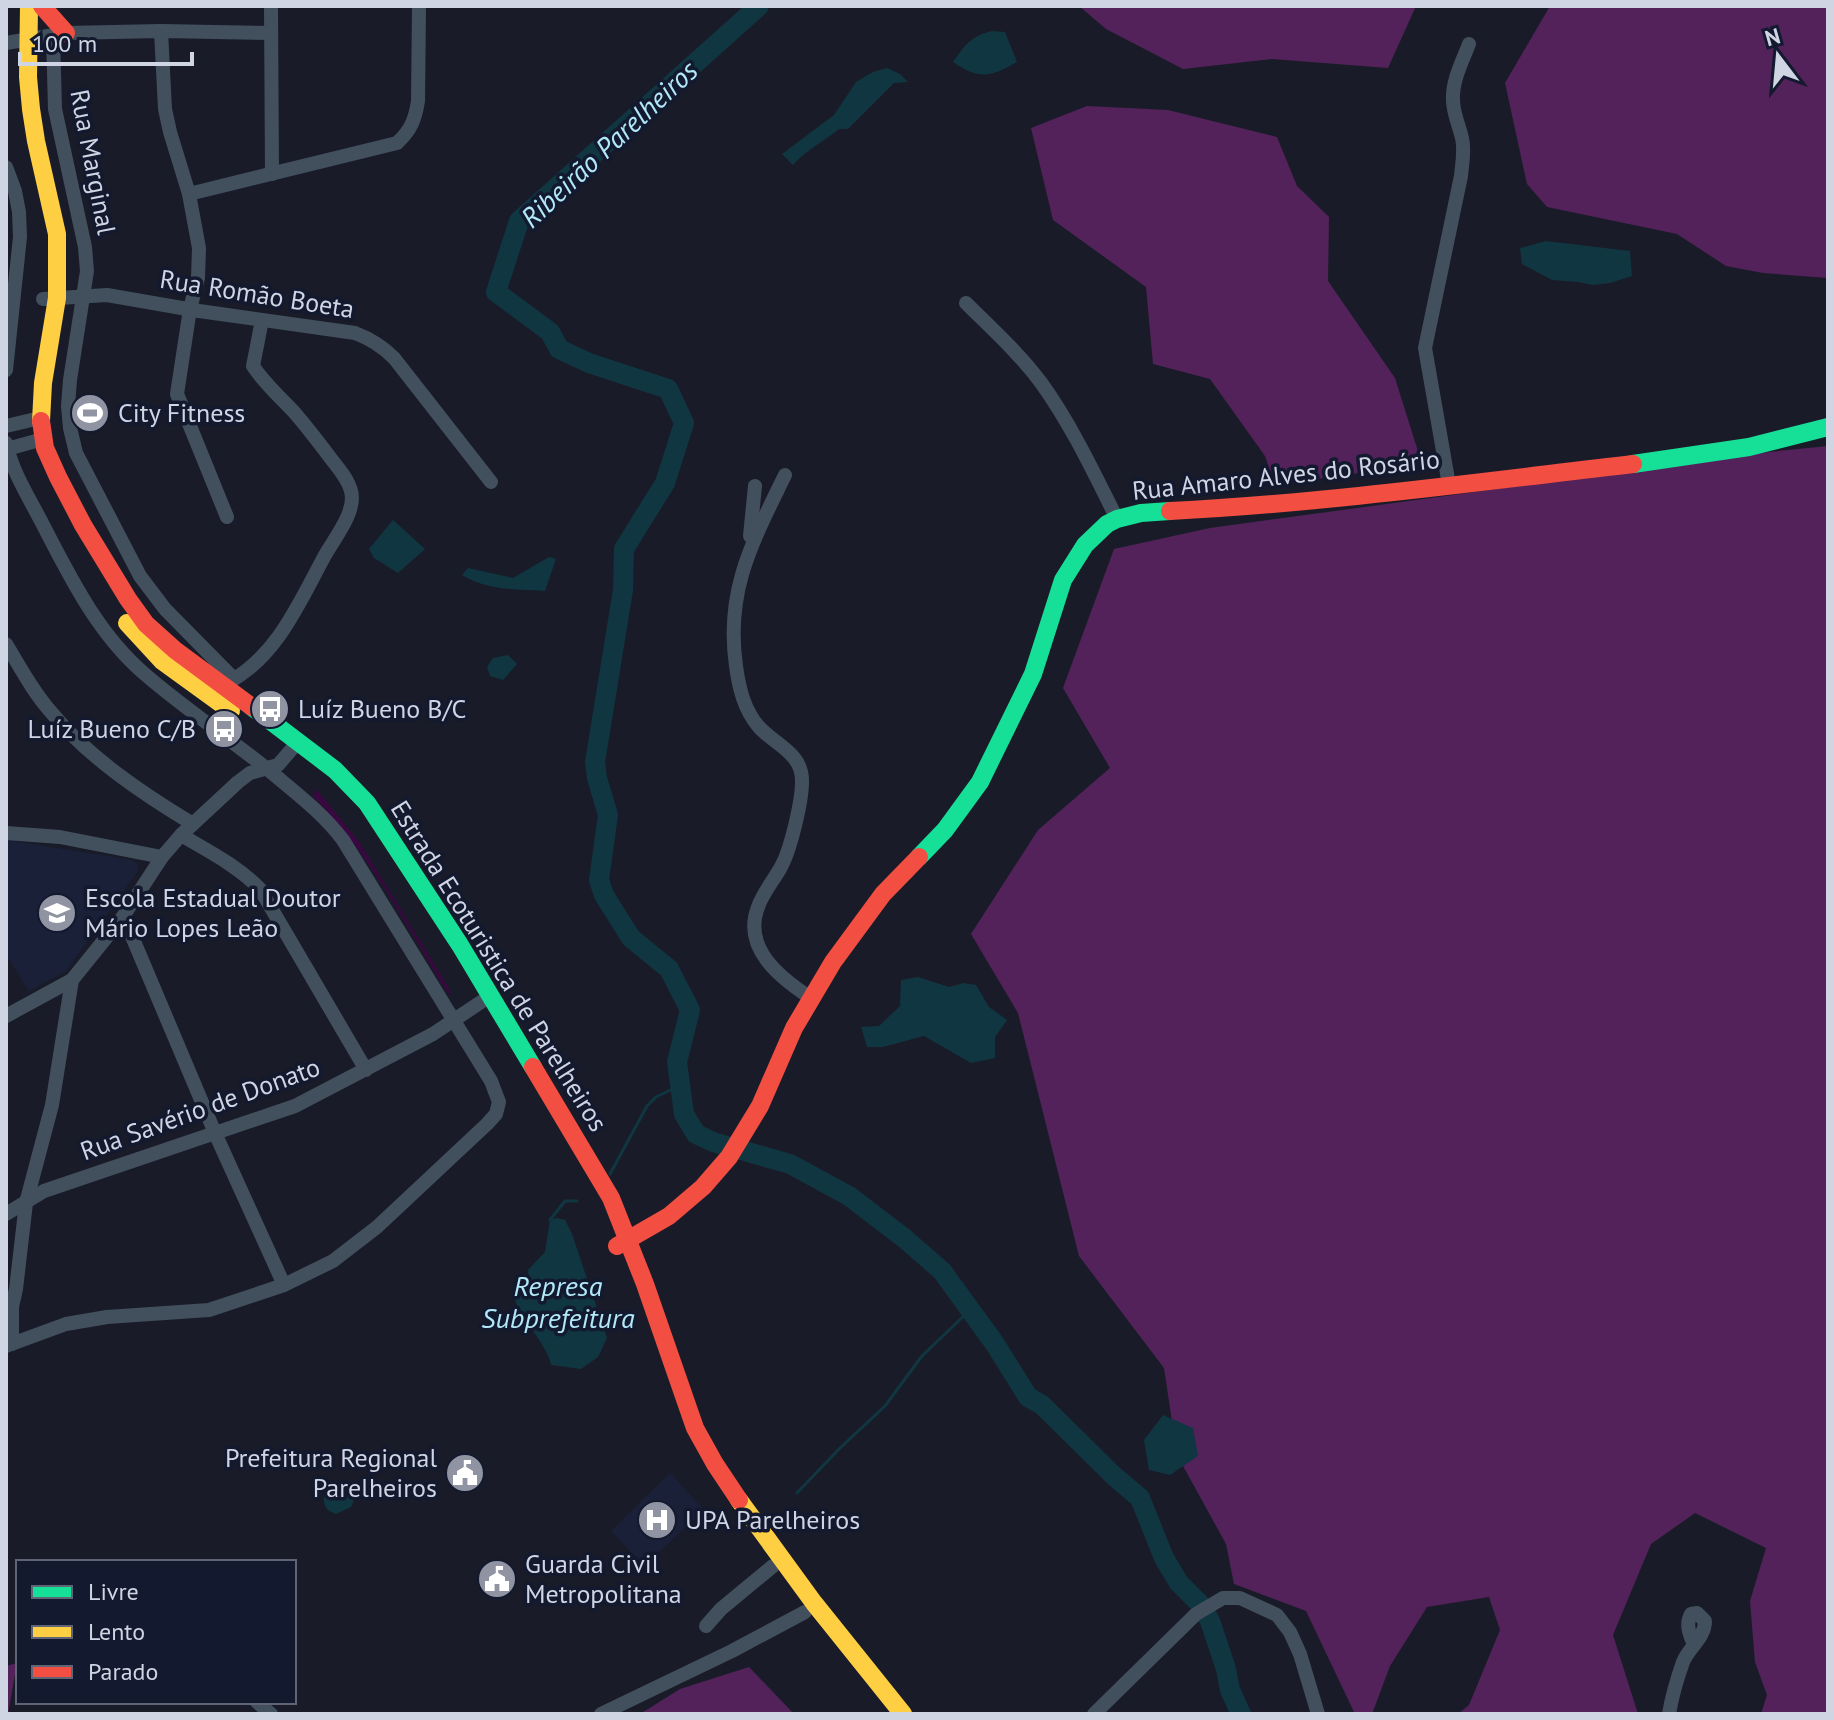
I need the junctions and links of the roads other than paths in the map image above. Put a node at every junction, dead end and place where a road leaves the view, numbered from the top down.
1 (16, 6) edge
2 (29, 6) edge
3 (42, 6) edge
4 (271, 6) edge
5 (419, 6) edge
6 (161, 31) junction
7 (271, 33) junction
8 (60, 34) junction
9 (16, 41) edge
10 (1469, 44) dead end
11 (6, 167) edge
12 (272, 174) junction
13 (189, 194) junction
14 (82, 297) junction
15 (50, 298) junction
16 (966, 303) dead end
17 (190, 309) junction
18 (262, 320) junction
19 (6, 370) edge
20 (34, 419) junction
21 (6, 426) edge
22 (1828, 427) edge
23 (37, 441) junction
24 (7, 446) edge
25 (785, 475) dead end
26 (491, 482) dead end
27 (1449, 485) junction
28 (755, 486) dead end
29 (227, 517) dead end
30 (1117, 519) junction
31 (749, 548) junction
32 (6, 644) edge
33 (168, 656) junction
34 (145, 675) junction
35 (225, 692) junction
36 (293, 748) junction
37 (266, 768) junction
38 (193, 824) junction
39 (6, 833) edge
40 (181, 835) junction
41 (162, 857) junction
42 (122, 918) junction
43 (72, 980) junction
44 (811, 998) junction
45 (485, 1000) junction
46 (6, 1016) edge
47 (454, 1021) junction
48 (366, 1070) junction
49 (215, 1133) junction
50 (26, 1203) junction
51 (6, 1214) edge
52 (623, 1243) junction
53 (284, 1285) junction
54 (9, 1345) edge
55 (773, 1566) junction
56 (805, 1612) junction
57 (706, 1626) dead end
58 (835, 1642) junction
59 (1694, 1645) dead end
60 (601, 1714) edge
61 (885, 1714) edge
62 (903, 1714) edge
63 (1094, 1714) edge
64 (1318, 1714) edge
65 (1669, 1714) edge

1 - 9 main road, Estrada Ecoturistica de Parelheiros
2 - 9 main road, Estrada Ecoturistica de Parelheiros
3 - 8 main road
4 - 7 street
5 - 12 street
6 - 7 street
6 - 8 street
6 - 13 street
7 - 12 street
8 - 9 street
8 - 14 street, Rua Marginal
9 - 15 main road, Estrada Ecoturistica de Parelheiros
10 - 27 street
11 - 19 street
12 - 13 street
13 - 17 street
14 - 15 street, Rua Romão Boeta
14 - 17 street, Rua Romão Boeta
14 - 35 street, Rua Marginal
15 - 20 main road, Estrada Ecoturistica de Parelheiros
16 - 30 street
17 - 18 street, Rua Romão Boeta
17 - 29 street
18 - 26 street, Rua Romão Boeta
18 - 35 street
20 - 21 street
20 - 23 main road, Estrada Ecoturistica de Parelheiros
22 - 27 main road, Rua Amaro Alves do Rosário
23 - 24 street
23 - 33 main road, Estrada Ecoturistica de Parelheiros
24 - 34 street
25 - 31 street
27 - 30 main road, Rua Amaro Alves do Rosário
28 - 31 street
30 - 44 main road, Rua Amaro Alves do Rosário
31 - 44 street
32 - 38 street
33 - 34 street
33 - 35 main road, Estrada Ecoturistica de Parelheiros
34 - 37 street
35 - 36 main road, Estrada Ecoturistica de Parelheiros
36 - 37 street
36 - 45 main road, Estrada Ecoturistica de Parelheiros
37 - 38 street
37 - 47 street
38 - 40 street
39 - 41 street
40 - 41 street
40 - 48 street
41 - 42 street
42 - 43 street
42 - 49 street
43 - 46 street
43 - 50 street
44 - 52 main road, Rua Amaro Alves do Rosário
45 - 47 street, Rua Savério de Donato
45 - 52 main road, Estrada Ecoturistica de Parelheiros
47 - 48 street, Rua Savério de Donato
47 - 53 street
48 - 49 street, Rua Savério de Donato
49 - 50 street, Rua Savério de Donato
49 - 53 street
50 - 51 street, Rua Savério de Donato
50 - 54 street
52 - 55 main road, Estrada Ecoturistica de Parelheiros
52 - 58 main road, Estrada Ecoturistica de Parelheiros
53 - 54 street
55 - 56 main road, Estrada Ecoturistica de Parelheiros
55 - 57 street
56 - 58 main road, Estrada Ecoturistica de Parelheiros
56 - 60 street
58 - 61 main road, Estrada Ecoturistica de Parelheiros
58 - 62 main road, Estrada Ecoturistica de Parelheiros
59 - 65 street
63 - 64 street

